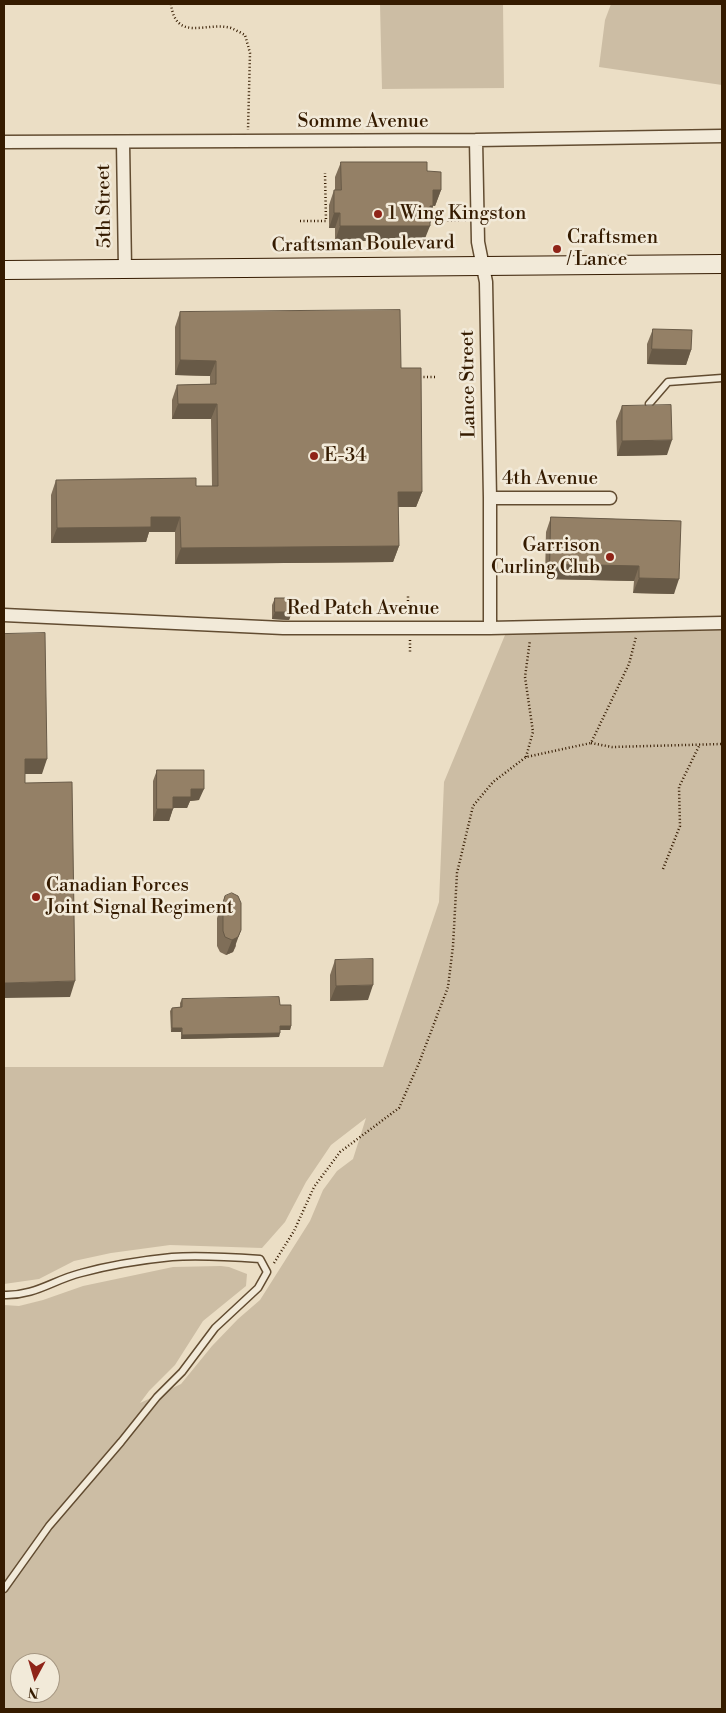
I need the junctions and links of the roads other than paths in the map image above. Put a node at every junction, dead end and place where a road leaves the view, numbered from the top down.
1 (722, 136) edge
2 (476, 140) junction
3 (4, 142) edge
4 (123, 142) junction
5 (722, 264) edge
6 (483, 265) junction
7 (125, 269) junction
8 (4, 270) edge
9 (722, 378) edge
10 (649, 404) edge
11 (490, 498) junction
12 (610, 498) dead end
13 (4, 615) edge
14 (722, 622) edge
15 (490, 628) junction
16 (4, 1295) edge
17 (4, 1589) edge

1 - 2 street, Somme Avenue
2 - 4 street, Somme Avenue
2 - 6 street, Lance Street
3 - 4 street, Somme Avenue
4 - 7 street, 5th Street
5 - 6 street, Craftsman Boulevard
6 - 7 street, Craftsman Boulevard
6 - 11 street, Lance Street
7 - 8 street, Craftsman Boulevard
9 - 10 lane
11 - 12 street, 4th Avenue
11 - 15 street, Lance Street
13 - 15 street, Red Patch Avenue
14 - 15 street, Red Patch Avenue
16 - 17 lane

